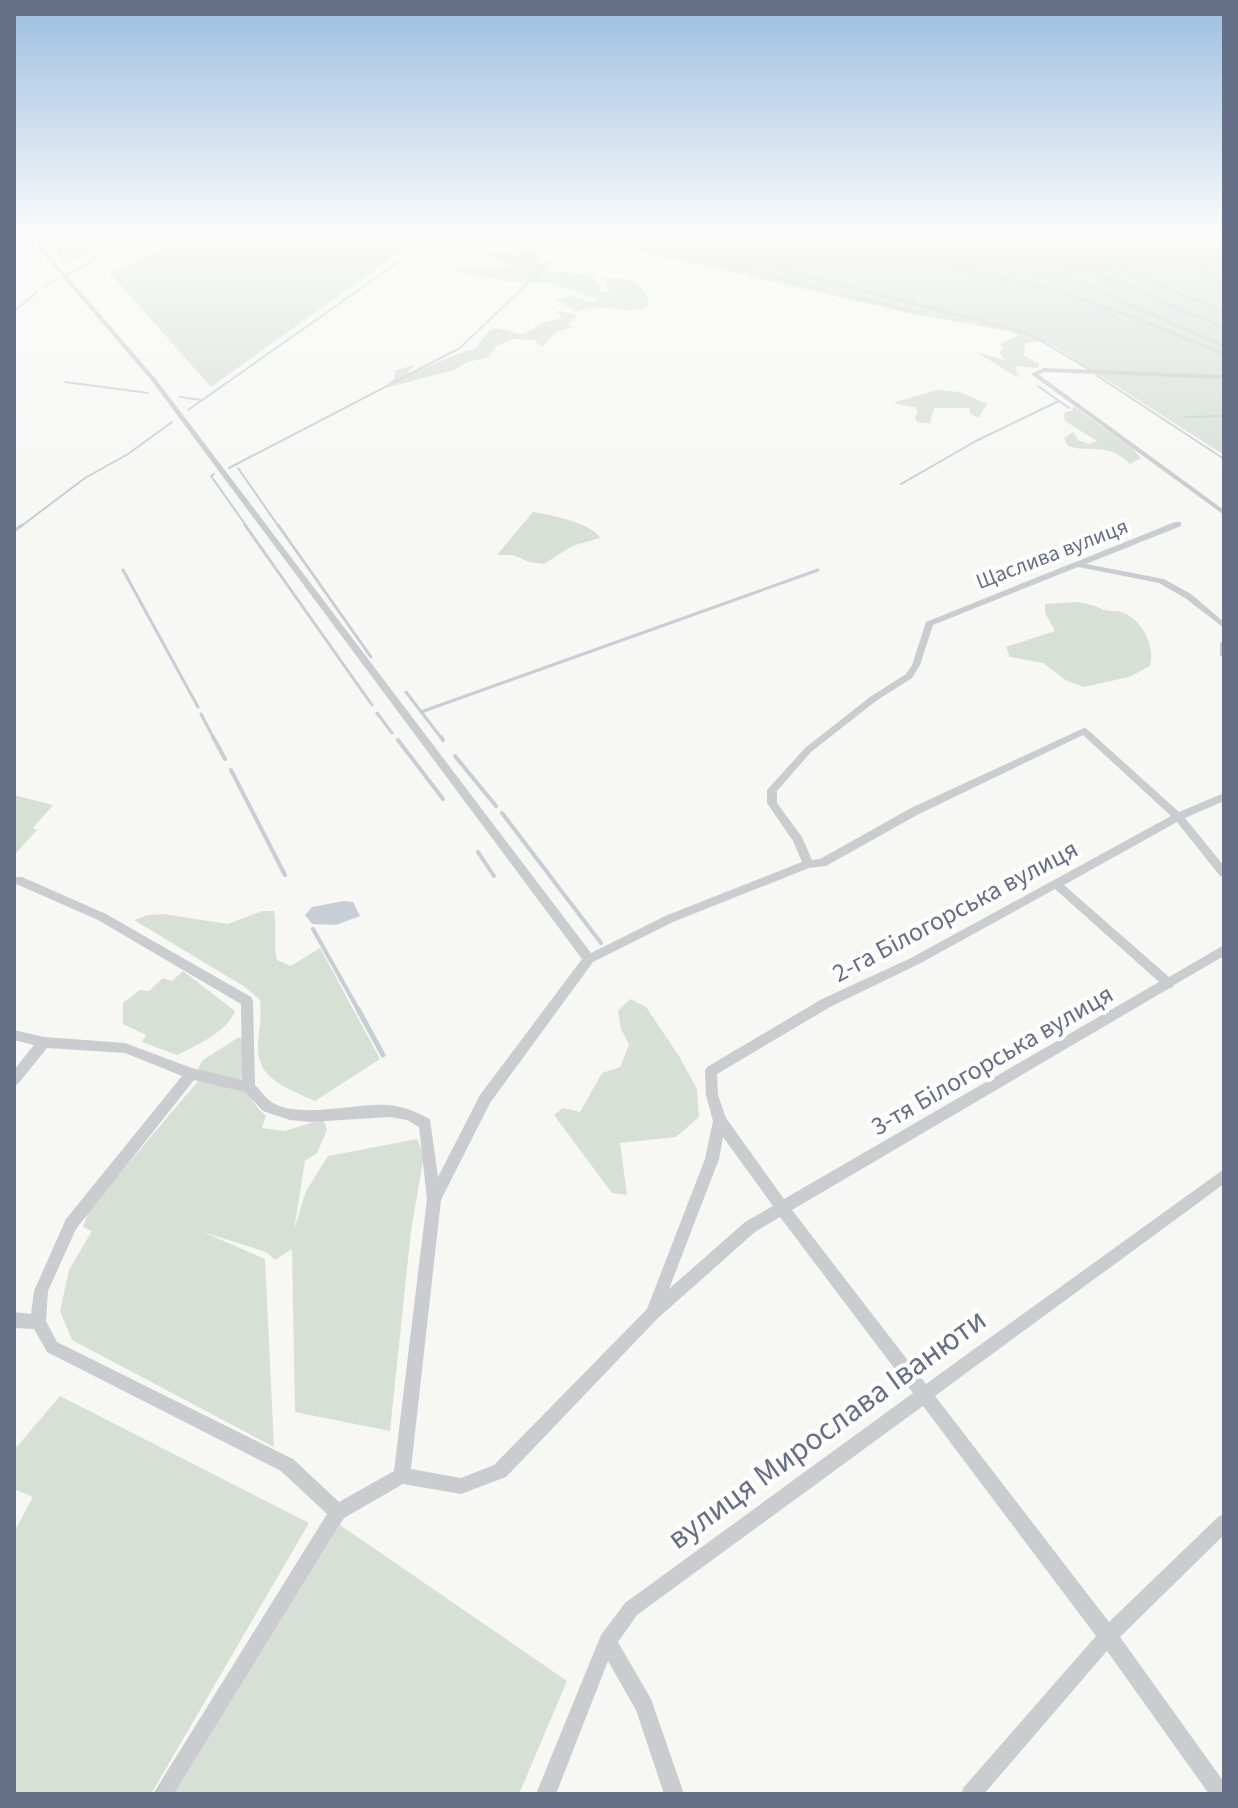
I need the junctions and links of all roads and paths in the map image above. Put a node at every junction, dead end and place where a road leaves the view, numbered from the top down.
1 (99, 315) edge
2 (1224, 377) edge
3 (1224, 513) edge
4 (1178, 524) dead end
5 (1073, 566) junction
6 (1224, 626) edge
7 (1224, 643) edge
8 (1224, 655) edge
9 (1224, 797) edge
10 (1178, 817) junction
11 (808, 864) junction
12 (1224, 873) edge
13 (18, 880) dead end
14 (1057, 885) junction
15 (1224, 950) edge
16 (589, 959) junction
17 (1169, 984) junction
18 (14, 1035) edge
19 (44, 1042) junction
20 (191, 1074) junction
21 (14, 1080) edge
22 (249, 1087) junction
23 (720, 1121) junction
24 (1224, 1176) edge
25 (434, 1199) junction
26 (783, 1209) junction
27 (652, 1314) junction
28 (14, 1320) edge
29 (38, 1322) junction
30 (924, 1396) junction
31 (402, 1476) junction
32 (338, 1512) junction
33 (1224, 1523) edge
34 (1108, 1636) junction
35 (607, 1641) junction
36 (163, 1794) edge
37 (546, 1794) edge
38 (674, 1794) edge
39 (971, 1794) edge
40 (1221, 1794) edge

1 - 16 street
2 - 3 street
4 - 5 street, Щаслива вулиця
5 - 6 street
5 - 11 street, Щаслива вулиця
7 - 8 street
9 - 10 street, 2-га Білогорська вулиця
10 - 11 street
10 - 12 street
10 - 14 street, 2-га Білогорська вулиця
11 - 16 street
13 - 22 street
14 - 17 street
14 - 23 street, 2-га Білогорська вулиця
15 - 17 street, 3-тя Білогорська вулиця
16 - 25 street
17 - 26 street, 3-тя Білогорська вулиця
18 - 19 street
19 - 20 street
19 - 21 street
20 - 22 street
20 - 29 street
22 - 25 street
23 - 26 street
23 - 27 street
24 - 30 street, вулиця Мирослава Іванюти
25 - 31 street
26 - 27 street, 3-тя Білогорська вулиця
26 - 30 street
27 - 31 street, 3-тя Білогорська вулиця
28 - 29 street
29 - 32 street
30 - 34 street
30 - 35 street, вулиця Мирослава Іванюти
31 - 32 street
32 - 36 street
33 - 34 street
34 - 39 street
34 - 40 street
35 - 37 street, вулиця Мирослава Іванюти
35 - 38 street

